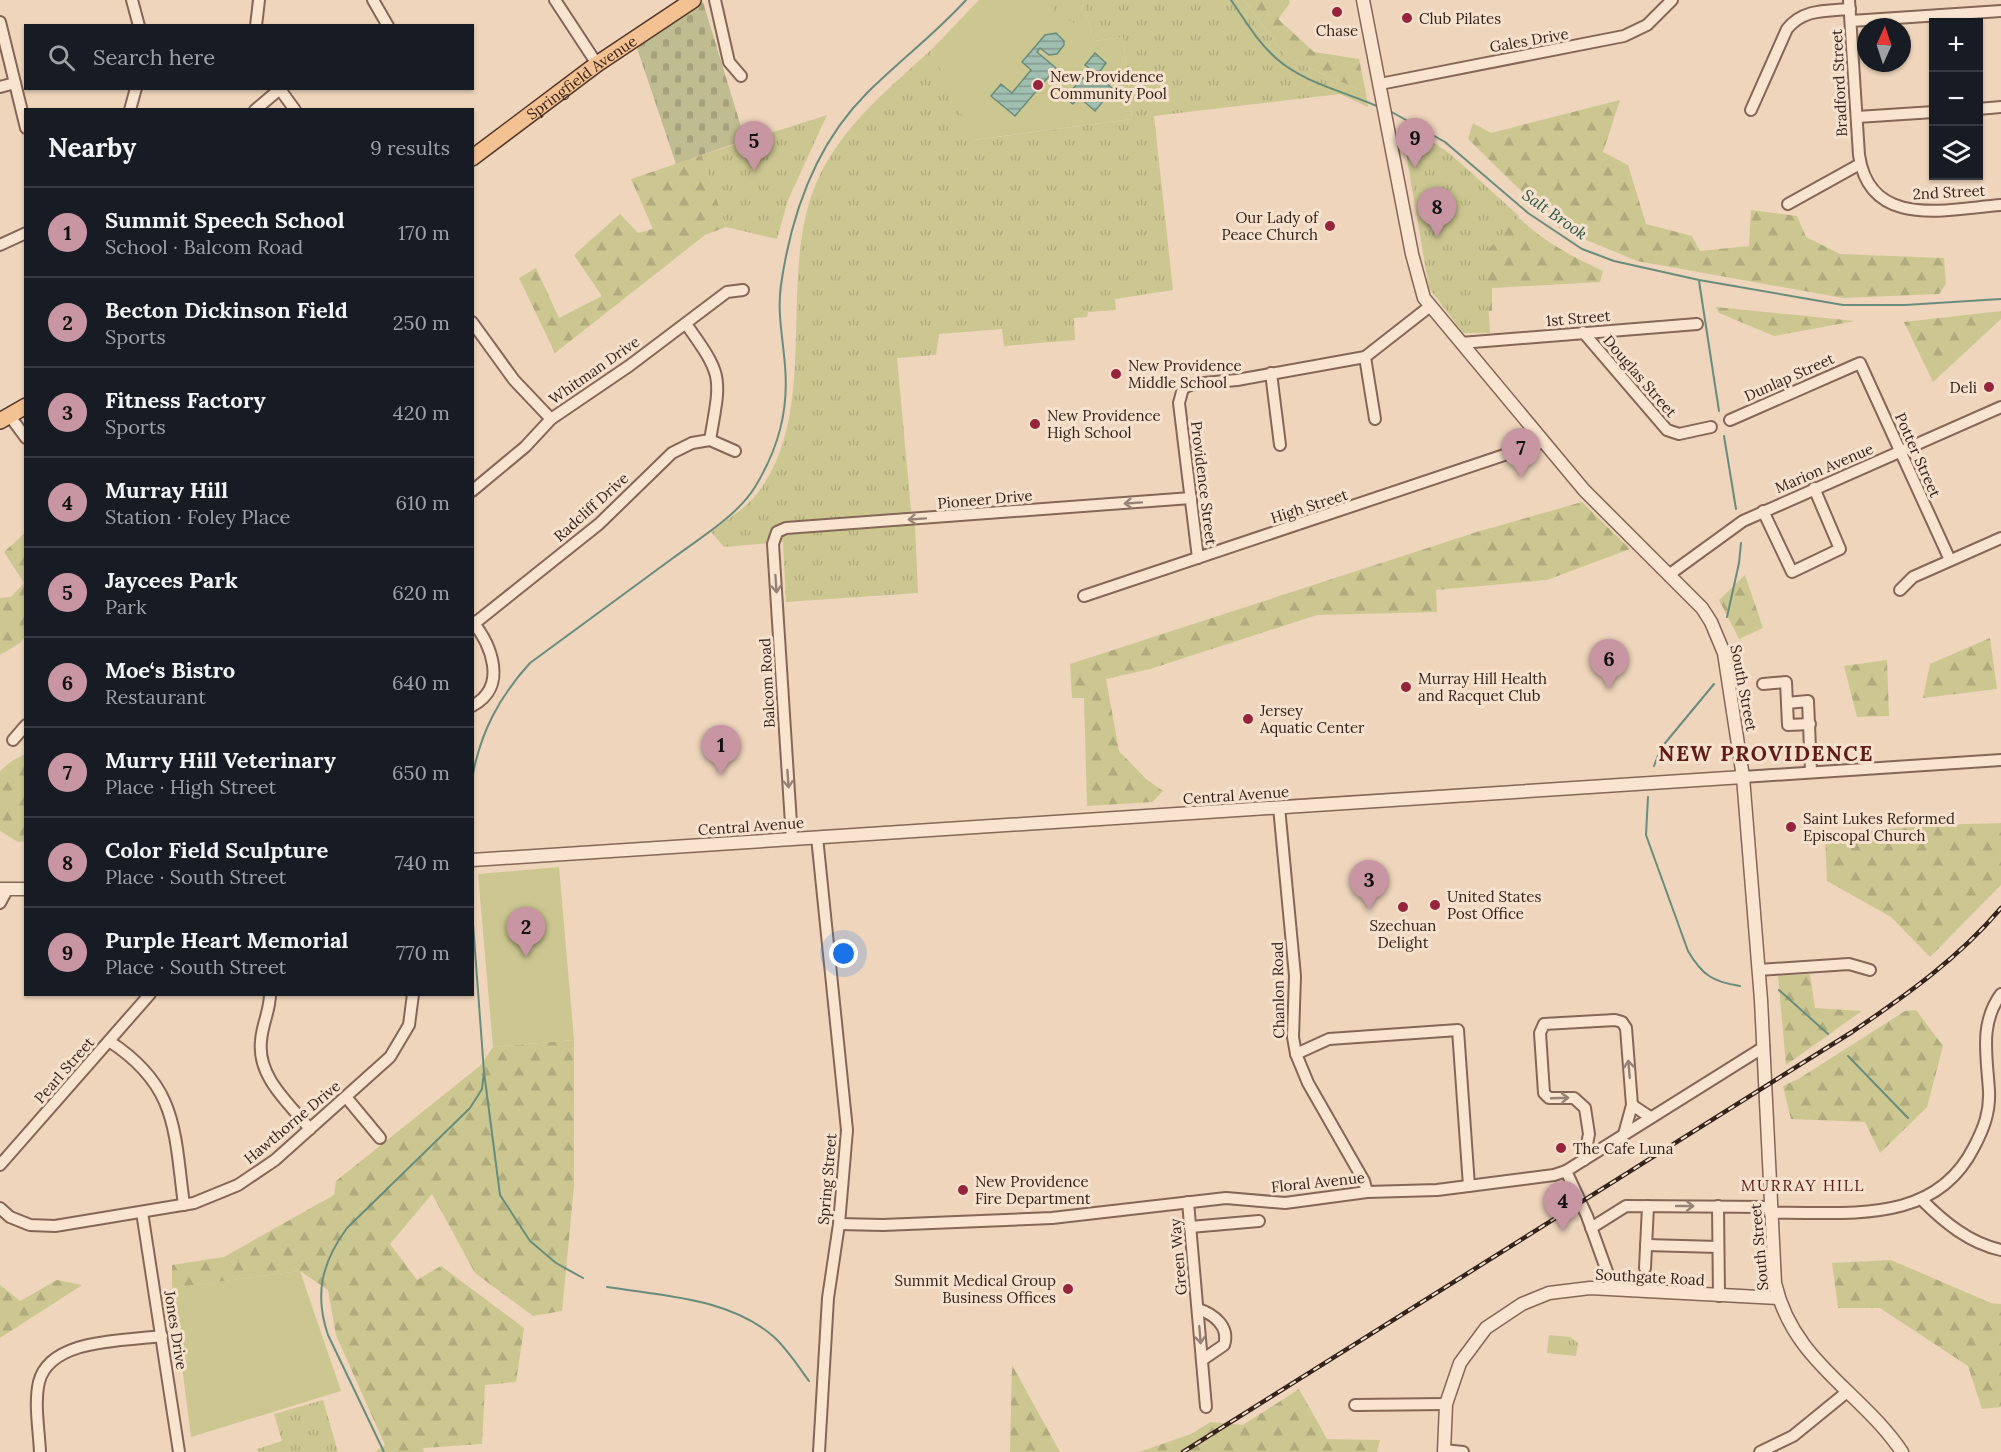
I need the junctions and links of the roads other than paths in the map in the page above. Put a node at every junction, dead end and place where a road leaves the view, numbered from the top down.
1 (132, 0) edge
2 (260, 0) edge
3 (373, 0) edge
4 (555, 0) edge
5 (693, 0) edge
6 (715, 0) edge
7 (1363, 0) edge
8 (1672, 0) edge
9 (1849, 4) edge
10 (2001, 11) edge
11 (1851, 21) junction
12 (0, 22) edge
13 (139, 24) edge
14 (256, 24) edge
15 (387, 24) edge
16 (597, 64) junction
17 (741, 76) dead end
18 (15, 83) junction
19 (0, 87) edge
20 (1380, 88) junction
21 (135, 90) edge
22 (278, 90) edge
23 (280, 90) edge
24 (2001, 107) edge
25 (131, 108) edge
26 (257, 108) edge
27 (293, 108) edge
28 (1983, 109) edge
29 (1751, 110) dead end
30 (1929, 112) edge
31 (1857, 117) junction
32 (24, 120) edge
33 (474, 156) edge
34 (1860, 164) junction
35 (1788, 204) dead end
36 (2001, 204) edge
37 (24, 234) edge
38 (0, 245) edge
39 (743, 290) dead end
40 (1429, 307) junction
41 (686, 324) junction
42 (1697, 324) dead end
43 (474, 329) edge
44 (1583, 332) junction
45 (1461, 343) junction
46 (1365, 357) junction
47 (1860, 363) joint
48 (1271, 373) junction
49 (24, 406) edge
50 (2001, 407) edge
51 (4, 418) edge
52 (550, 419) junction
53 (1375, 419) dead end
54 (1730, 420) dead end
55 (1711, 427) dead end
56 (24, 436) edge
57 (711, 440) junction
58 (1543, 442) junction
59 (1280, 445) dead end
60 (1900, 451) junction
61 (735, 452) dead end
62 (1814, 488) junction
63 (474, 489) edge
64 (1191, 498) junction
65 (1763, 511) junction
66 (781, 529) joint
67 (2001, 538) edge
68 (1198, 558) junction
69 (1950, 560) junction
70 (1670, 574) junction
71 (1900, 590) dead end
72 (1084, 596) dead end
73 (474, 622) edge
74 (1764, 684) dead end
75 (1787, 703) junction
76 (475, 705) edge
77 (1810, 724) junction
78 (24, 727) edge
79 (13, 741) dead end
80 (2001, 760) edge
81 (1810, 772) junction
82 (1743, 777) junction
83 (1279, 807) junction
84 (817, 837) junction
85 (792, 839) junction
86 (474, 860) edge
87 (24, 889) edge
88 (4, 890) edge
89 (0, 903) edge
90 (1759, 970) junction
91 (1870, 970) dead end
92 (2001, 994) edge
93 (148, 996) edge
94 (270, 996) edge
95 (413, 996) edge
96 (109, 1041) junction
97 (1764, 1047) junction
98 (1296, 1054) junction
99 (346, 1097) junction
100 (1632, 1105) junction
101 (2001, 1109) edge
102 (1989, 1110) junction
103 (1650, 1117) junction
104 (310, 1129) junction
105 (1589, 1134) junction
106 (1624, 1134) junction
107 (380, 1138) dead end
108 (1604, 1146) junction
109 (1584, 1160) junction
110 (0, 1165) edge
111 (1566, 1171) junction
112 (1469, 1186) junction
113 (1367, 1192) junction
114 (1922, 1200) junction
115 (1188, 1202) junction
116 (184, 1205) junction
117 (1648, 1206) junction
118 (1718, 1206) junction
119 (0, 1208) edge
120 (1770, 1210) junction
121 (142, 1212) junction
122 (1259, 1221) dead end
123 (839, 1224) junction
124 (1190, 1227) junction
125 (1591, 1228) junction
126 (1646, 1245) junction
127 (1718, 1247) junction
128 (2001, 1250) edge
129 (1645, 1268) dead end
130 (1613, 1288) junction
131 (1719, 1296) junction
132 (1778, 1298) junction
133 (1198, 1309) junction
134 (162, 1336) junction
135 (1202, 1360) junction
136 (1846, 1392) junction
137 (1446, 1404) junction
138 (1355, 1405) dead end
139 (1206, 1407) dead end
140 (1444, 1451) edge
141 (40, 1452) edge
142 (179, 1452) edge
143 (819, 1452) edge
144 (1463, 1452) edge
145 (1760, 1452) edge
146 (1902, 1452) edge

1 - 13 street
2 - 14 street
3 - 15 street
4 - 16 street
5 - 16 main road, Springfield Avenue
6 - 17 street
7 - 20 street, South Street
8 - 20 street, Gales Drive
9 - 11 street, Bradford Street
9 - 29 street
10 - 11 street
11 - 31 street, Bradford Street
12 - 18 street
16 - 33 main road, Springfield Avenue
18 - 19 street
18 - 32 street
20 - 40 street, South Street
21 - 25 street
22 - 26 street
23 - 27 street
24 - 28 street
30 - 31 street
31 - 34 street, Bradford Street
34 - 35 street
34 - 36 street, 2nd Street
37 - 38 street
39 - 41 street, Whitman Drive
40 - 45 street, South Street
40 - 46 street
41 - 52 street, Whitman Drive
41 - 57 street
42 - 44 street, 1st Street
43 - 52 street
44 - 45 street, 1st Street
44 - 55 street, Douglas Street
45 - 58 street, South Street
46 - 48 street
46 - 53 street
47 - 54 street, Dunlap Street
47 - 60 street, Potter Street
48 - 59 street
48 - 64 street, Providence Street
49 - 51 main road
50 - 60 street, Marion Avenue
51 - 56 street
52 - 63 street, Whitman Drive
57 - 61 street
57 - 73 street, Radcliff Drive
58 - 68 street, High Street
58 - 70 street, South Street
60 - 62 street, Marion Avenue
60 - 69 street, Potter Street
62 - 65 street, Marion Avenue
62 - 65 street
64 -> 66 street, Pioneer Drive
64 - 68 street, Providence Street
65 - 70 street, Marion Avenue
66 -> 85 street, Balcom Road
67 - 69 street
68 - 72 street, High Street
69 - 71 street
70 - 82 street, South Street
73 - 76 street
74 - 75 street
75 - 77 street
75 - 77 street
77 - 81 street
78 - 79 street
80 - 81 street, Central Avenue
81 - 82 street, Central Avenue
82 - 83 street, Central Avenue
82 - 90 street, South Street
83 - 84 street, Central Avenue
83 - 98 street, Chanlon Road
84 - 85 street, Central Avenue
84 - 123 street, Spring Street
85 - 86 street, Central Avenue
87 - 88 street
88 - 89 street
90 - 91 street
90 - 97 street, South Street
92 - 102 street
93 - 96 street, Pearl Street
94 - 104 street
95 - 99 street, Hawthorne Drive
96 - 110 street, Pearl Street
96 - 116 street
97 - 103 street, Floral Avenue
97 - 120 street, South Street
98 - 112 street
98 - 113 street, Chanlon Road
99 - 104 street, Hawthorne Drive
99 - 107 street
100 - 103 street
100 -> 105 street
100 - 106 street
101 - 102 street
102 - 114 street
103 - 106 street, Floral Avenue
104 - 116 street, Hawthorne Drive
105 - 108 street
105 - 109 street
106 - 108 street, Floral Avenue
108 - 109 street, Floral Avenue
109 - 111 street, Floral Avenue
111 - 112 street, Floral Avenue
111 - 125 street
112 - 113 street, Floral Avenue
113 - 115 street, Floral Avenue
114 - 120 street
114 - 128 street
115 - 123 street, Floral Avenue
115 - 124 street, Green Way
116 - 121 street, Hawthorne Drive
117 -> 118 street
117 - 125 street
117 - 126 street
118 - 120 street
118 - 127 street
119 - 121 street, Hawthorne Drive
120 - 132 street, South Street
121 - 134 street, Jones Drive
122 - 124 street
123 - 143 street, Spring Street
124 - 133 street, Green Way
125 - 130 street
126 - 127 street
126 - 129 street
127 - 131 street
130 - 131 street, Southgate Road
130 - 137 street, Southgate Road
131 - 132 street, Southgate Road
132 - 136 street, South Street
133 -> 135 street, Green Way
133 - 135 street, Green Way
134 - 141 street
134 - 142 street, Jones Drive
135 - 139 street, Green Way
136 - 145 street
136 - 146 street, South Street
137 - 138 street
137 - 140 street, Southgate Road
140 - 144 street

